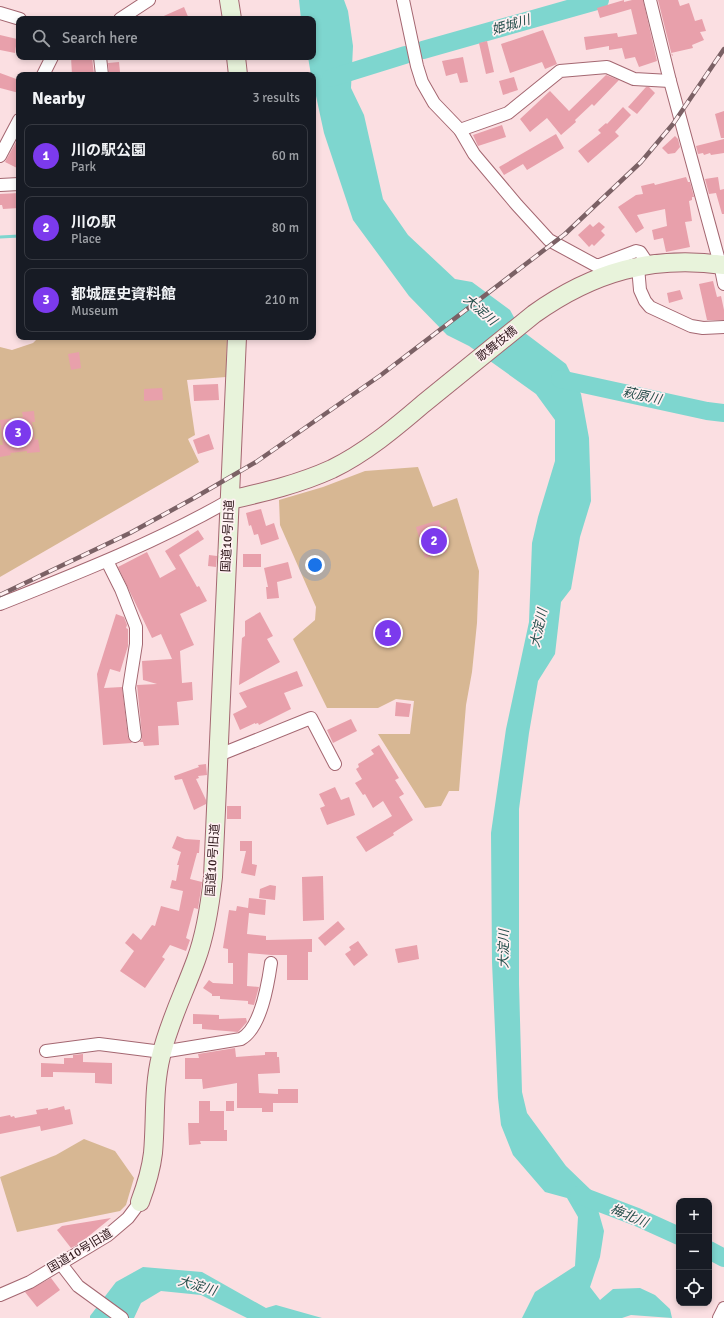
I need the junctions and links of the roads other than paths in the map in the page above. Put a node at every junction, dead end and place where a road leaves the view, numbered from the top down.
1 (149, 0) edge
2 (229, 0) edge
3 (403, 0) edge
4 (650, 0) edge
5 (0, 12) edge
6 (125, 16) edge
7 (232, 16) edge
8 (16, 18) edge
9 (50, 60) edge
10 (100, 60) edge
11 (236, 60) edge
12 (44, 72) edge
13 (102, 72) edge
14 (238, 72) edge
15 (670, 81) junction
16 (16, 126) edge
17 (460, 130) junction
18 (0, 156) edge
19 (16, 184) edge
20 (0, 185) edge
21 (722, 264) edge
22 (643, 266) junction
23 (724, 284) edge
24 (724, 327) edge
25 (237, 340) edge
26 (230, 500) junction
27 (107, 561) junction
28 (0, 604) edge
29 (135, 736) dead end
30 (219, 755) junction
31 (335, 764) dead end
32 (271, 963) dead end
33 (46, 1051) dead end
34 (162, 1052) junction
35 (140, 1202) joint
36 (61, 1264) junction
37 (0, 1295) edge
38 (724, 1308) edge
39 (122, 1318) edge
40 (719, 1318) edge

1 - 6 street
2 - 7 street
3 - 17 street
4 - 15 street
5 - 8 street
9 - 12 street
10 - 13 street
11 - 14 street
15 - 17 street
15 - 21 street
16 - 18 street
17 - 22 street
19 - 20 street
21 - 22 street, 歌舞伎橋
21 - 23 street
22 - 24 street
22 - 26 street, 歌舞伎橋
25 - 26 street, 国道10号旧道
26 - 27 street
26 - 30 street, 国道10号旧道
27 - 28 street
27 - 29 street
30 - 31 street
30 - 34 street, 国道10号旧道
32 - 34 street
33 - 34 street
34 - 35 street, 国道10号旧道
35 - 36 street, 国道10号旧道
36 - 37 street, 国道10号旧道
36 - 39 street
38 - 40 street

